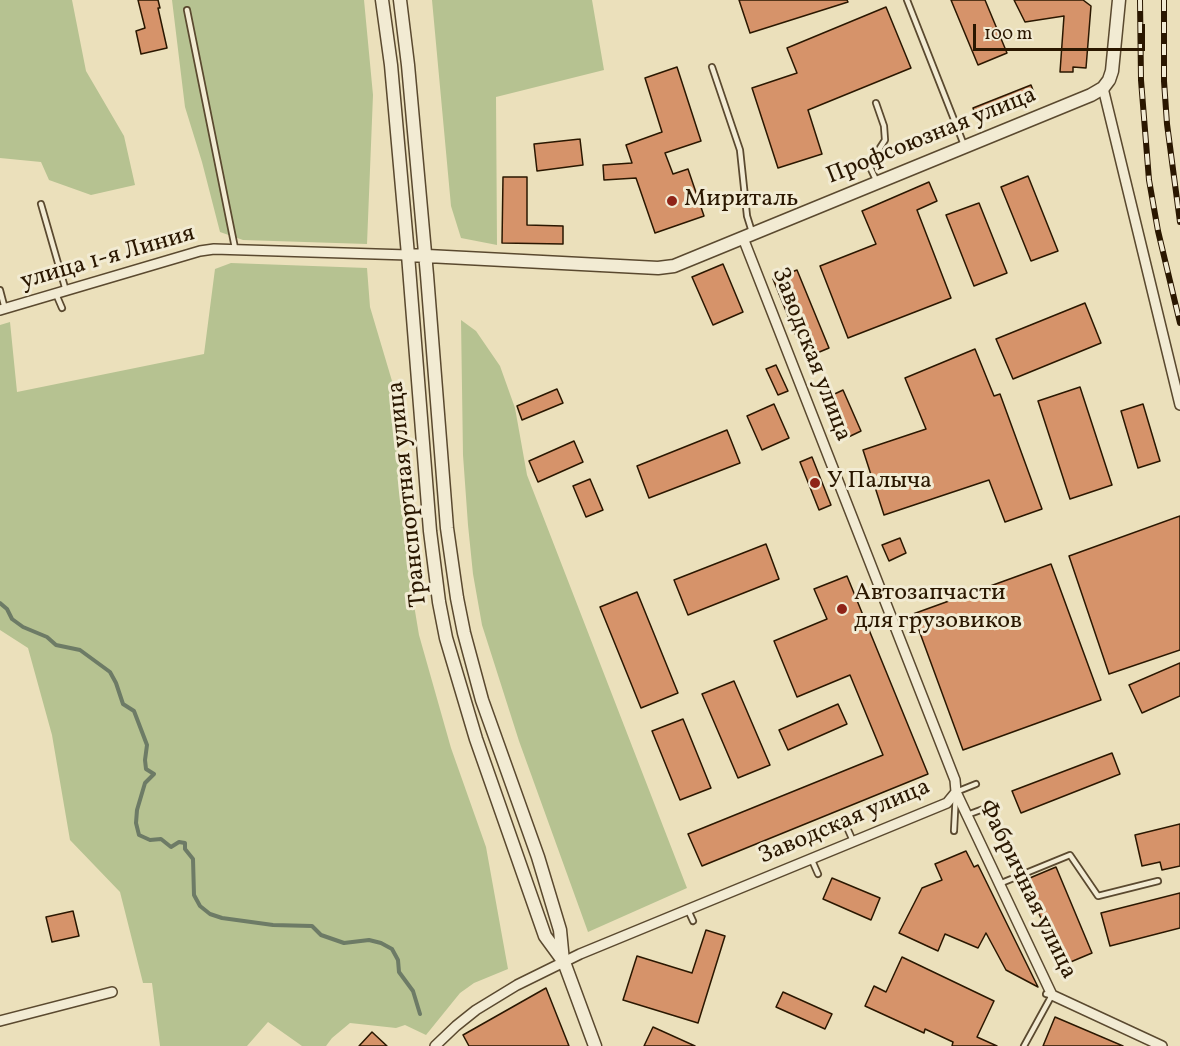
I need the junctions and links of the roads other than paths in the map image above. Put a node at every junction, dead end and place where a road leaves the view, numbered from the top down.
1 (382, 0) edge
2 (400, 0) edge
3 (907, 0) edge
4 (1119, 0) edge
5 (187, 10) dead end
6 (712, 67) dead end
7 (1102, 88) junction
8 (876, 103) dead end
9 (964, 147) junction
10 (878, 182) junction
11 (41, 204) dead end
12 (748, 236) junction
13 (235, 248) junction
14 (408, 255) junction
15 (425, 256) junction
16 (0, 290) edge
17 (61, 292) junction
18 (62, 308) dead end
19 (3, 310) edge
20 (1180, 405) edge
21 (976, 784) dead end
22 (956, 792) junction
23 (986, 808) dead end
24 (967, 815) junction
25 (845, 823) dead end
26 (954, 831) dead end
27 (853, 841) junction
28 (811, 858) junction
29 (818, 874) dead end
30 (1158, 881) dead end
31 (999, 884) junction
32 (688, 909) junction
33 (693, 921) dead end
34 (564, 962) junction
35 (112, 992) dead end
36 (1049, 994) junction
37 (0, 1021) edge
38 (435, 1046) edge
39 (595, 1046) edge
40 (1024, 1046) edge
41 (1162, 1046) edge

1 - 14 street, Транспортная улица
2 - 15 street, Транспортная улица
3 - 9 lane
4 - 7 street
5 - 13 lane
6 - 12 lane
7 - 9 street, Профсоюзная улица
7 - 20 street
8 - 10 lane
9 - 10 street, Профсоюзная улица
10 - 12 street, Профсоюзная улица
11 - 17 lane
12 - 15 street, Профсоюзная улица
12 - 22 street, Заводская улица
13 - 14 street, улица 1-я Линия
13 - 17 street, улица 1-я Линия
14 - 15 street, Профсоюзная улица
14 - 34 street, Транспортная улица
15 - 34 street, Транспортная улица
16 - 19 lane
17 - 18 lane
17 - 19 street, улица 1-я Линия
21 - 22 lane
22 - 24 street, Фабричная улица
22 - 26 lane
22 - 27 street, Заводская улица
23 - 24 lane
24 - 31 street, Фабричная улица
25 - 27 lane
27 - 28 street, Заводская улица
28 - 29 lane
28 - 32 street, Заводская улица
30 - 31 lane
31 - 36 street, Фабричная улица
32 - 33 lane
32 - 34 street, Заводская улица
34 - 38 street, Заводская улица
34 - 39 street, Транспортная улица
35 - 37 street
36 - 40 lane
36 - 41 street, Фабричная улица

